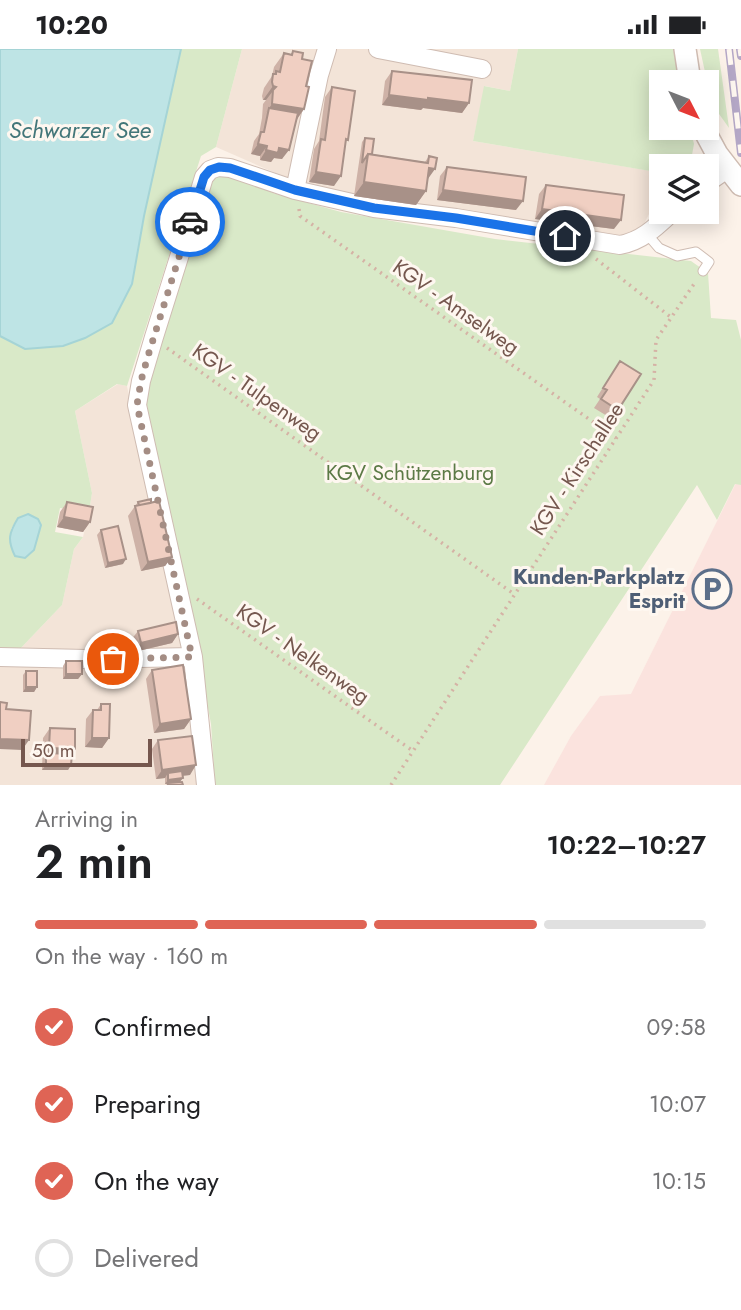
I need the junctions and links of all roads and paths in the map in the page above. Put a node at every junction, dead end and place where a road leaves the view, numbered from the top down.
1 (327, 49) edge
2 (378, 49) edge
3 (685, 49) edge
4 (482, 69) dead end
5 (688, 70) edge
6 (709, 140) edge
7 (734, 177) edge
8 (295, 190) junction
9 (658, 224) edge
10 (647, 234) junction
11 (596, 259) dead end
12 (703, 271) joint
13 (672, 318) junction
14 (154, 337) junction
15 (616, 438) junction
16 (176, 582) junction
17 (514, 594) junction
18 (0, 657) edge
19 (192, 657) junction
20 (413, 751) junction
21 (205, 785) edge
22 (391, 785) edge

1 - 8 street
2 - 4 street
3 - 5 street
6 - 7 street
8 - 10 street
8 - 14 street
8 - 15 path, KGV - Amselweg
9 - 10 street
10 - 12 lane
11 - 13 path
12 - 13 path, KGV - Kirschallee
13 - 15 path, KGV - Kirschallee
14 - 16 street
14 - 17 path, KGV - Tulpenweg
15 - 17 path, KGV - Kirschallee
16 - 19 street
16 - 20 path, KGV - Nelkenweg
17 - 20 path, KGV - Kirschallee
18 - 19 street
19 - 21 street
20 - 22 path, KGV - Kirschallee

